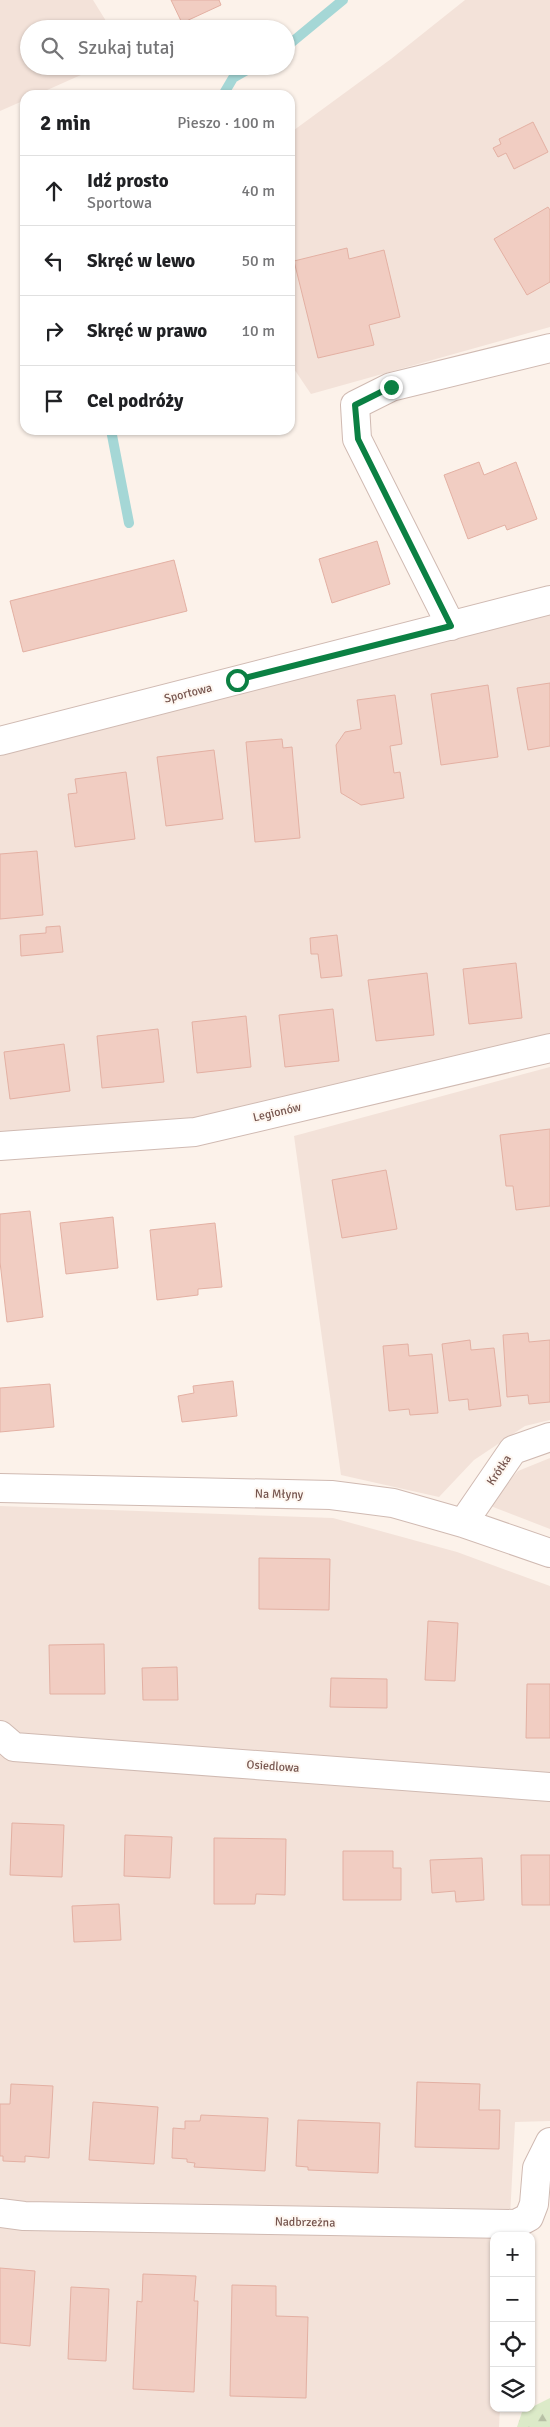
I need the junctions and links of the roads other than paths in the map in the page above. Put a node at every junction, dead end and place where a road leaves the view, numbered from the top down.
1 (550, 348) edge
2 (550, 600) edge
3 (451, 626) junction
4 (0, 741) edge
5 (550, 1048) edge
6 (0, 1146) edge
7 (550, 1437) edge
8 (0, 1488) edge
9 (463, 1523) junction
10 (550, 1553) edge
11 (0, 1735) edge
12 (550, 1787) edge
13 (550, 2142) edge
14 (0, 2213) edge

1 - 3 street
2 - 3 street, Sportowa
3 - 4 street, Sportowa
5 - 6 street, Legionów
7 - 9 street, Krótka
8 - 9 street, Na Młyny
9 - 10 street, Na Młyny
11 - 12 street, Osiedlowa
13 - 14 street, Nadbrzeżna

